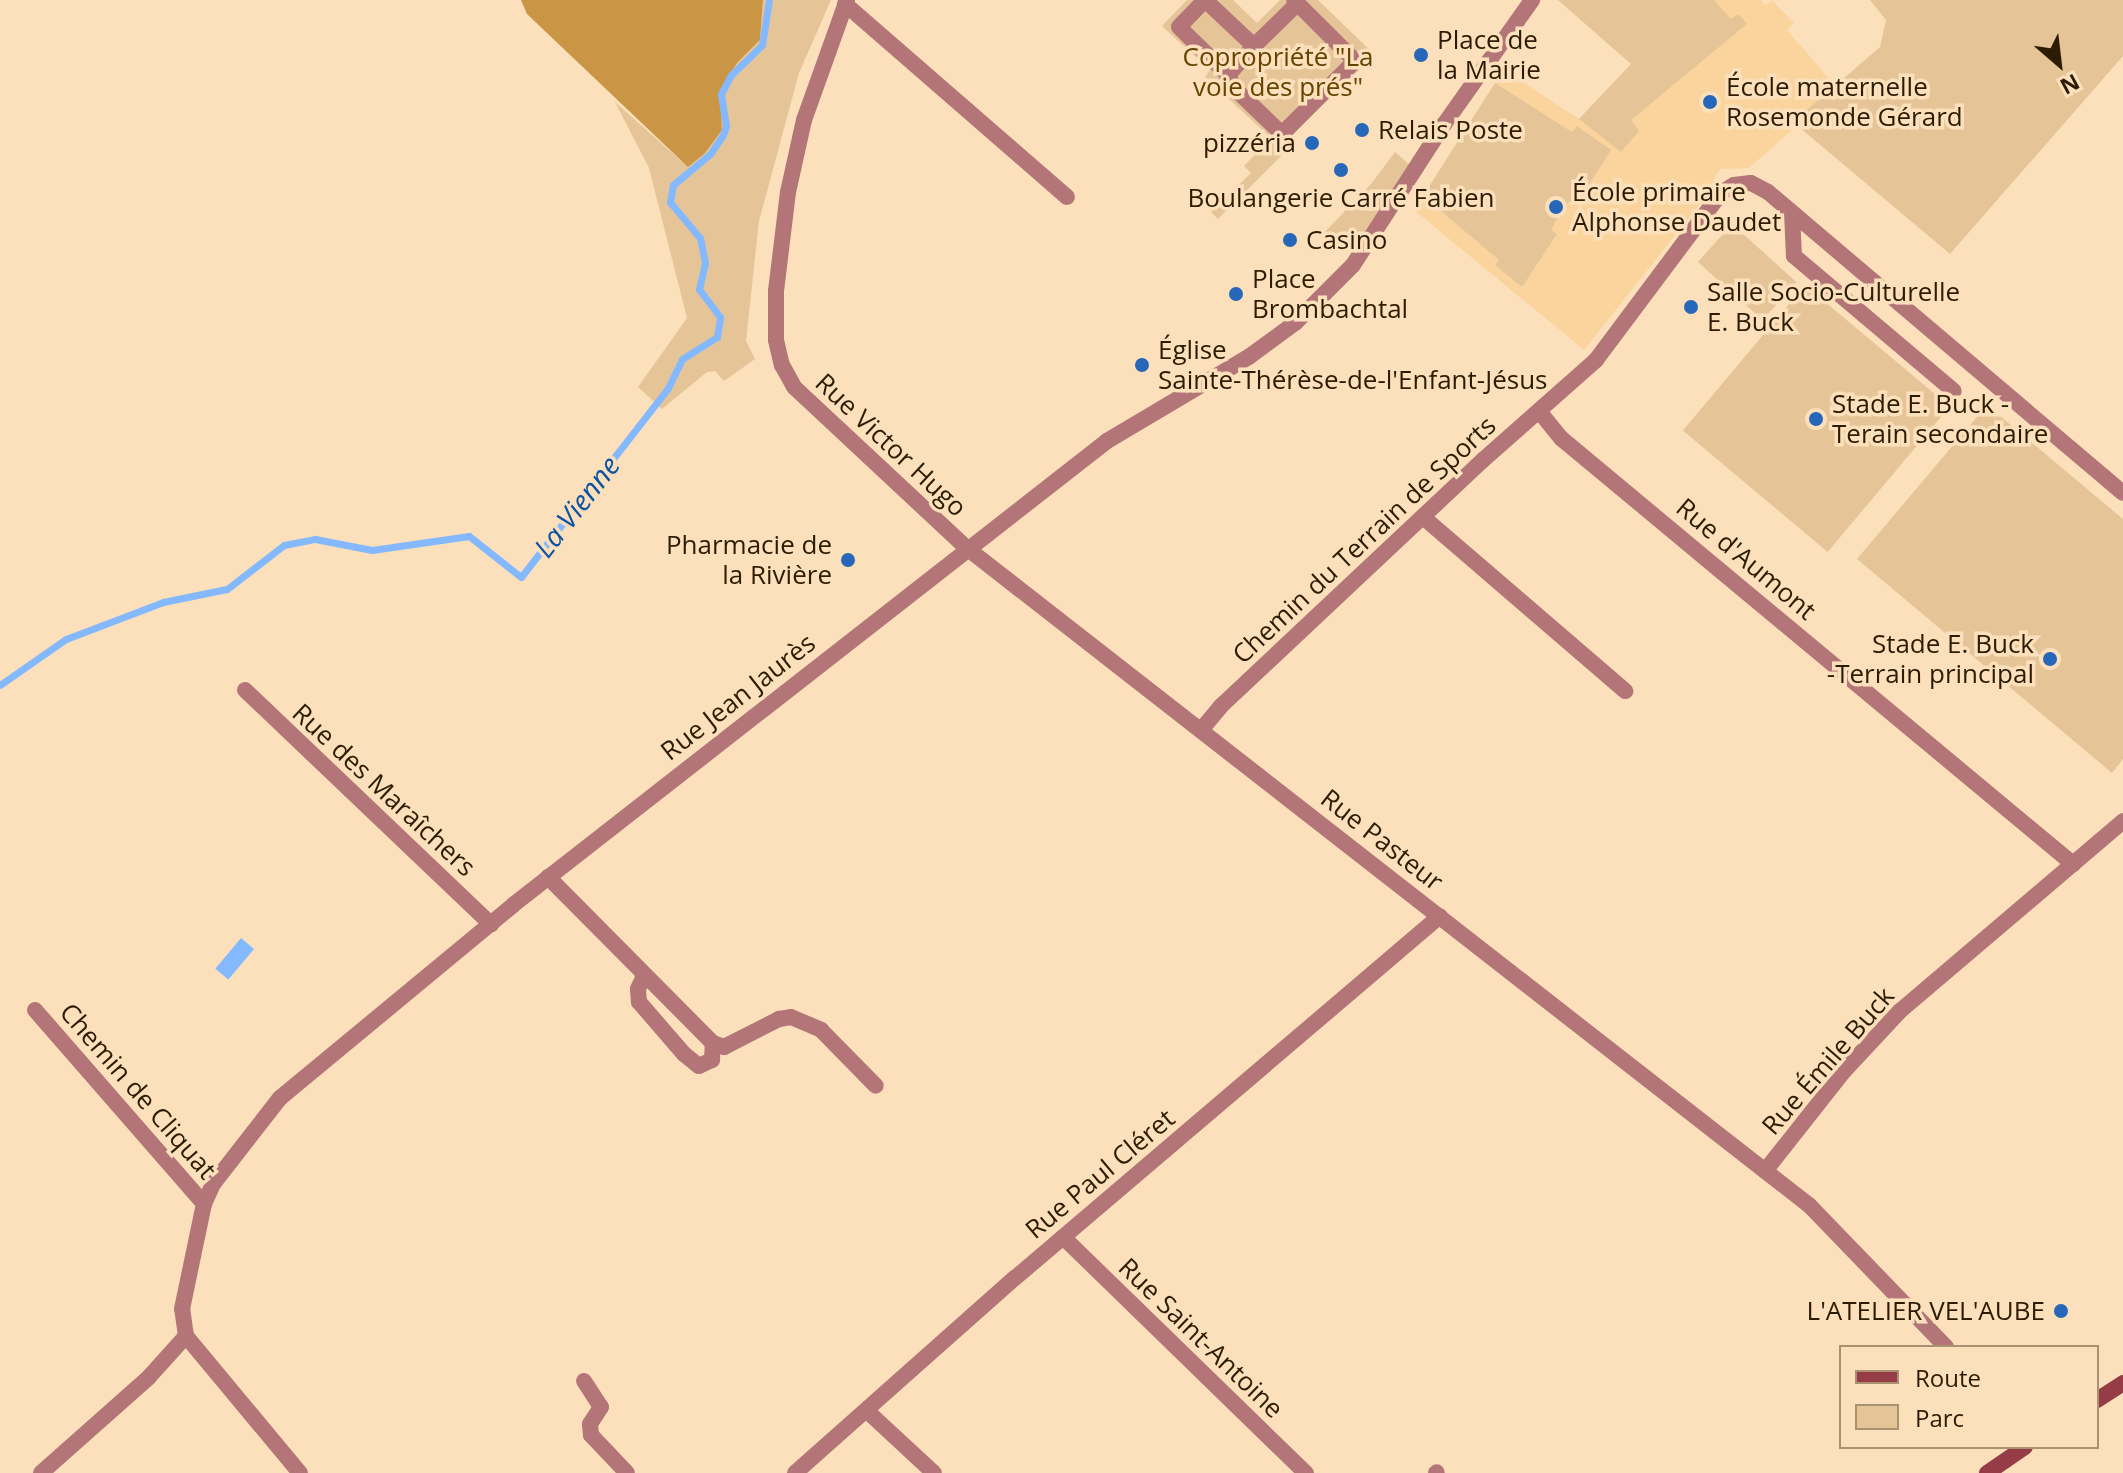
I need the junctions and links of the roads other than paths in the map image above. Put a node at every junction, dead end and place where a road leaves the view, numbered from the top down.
1 (1205, 0) edge
2 (1532, 0) edge
3 (846, 2) edge
4 (1295, 2) edge
5 (1254, 46) junction
6 (1228, 75) junction
7 (1067, 197) dead end
8 (1792, 214) junction
9 (1954, 391) dead end
10 (1539, 411) junction
11 (2123, 493) edge
12 (1423, 517) junction
13 (968, 549) junction
14 (245, 690) dead end
15 (1625, 691) dead end
16 (1201, 730) junction
17 (2123, 821) edge
18 (2073, 864) junction
19 (548, 877) junction
20 (1440, 916) junction
21 (491, 924) junction
22 (644, 976) junction
23 (35, 1010) dead end
24 (713, 1043) junction
25 (876, 1086) dead end
26 (1765, 1171) junction
27 (204, 1204) junction
28 (1063, 1237) junction
29 (186, 1336) junction
30 (1944, 1345) edge
31 (584, 1381) dead end
32 (2123, 1383) edge
33 (2099, 1399) edge
34 (867, 1411) junction
35 (2022, 1449) edge
36 (41, 1473) edge
37 (300, 1473) edge
38 (627, 1473) edge
39 (795, 1473) edge
40 (934, 1473) edge
41 (1306, 1473) edge
42 (1987, 1473) edge

1 - 5 street
1 - 6 street
2 - 13 street, Rue Jean Jaurès
3 - 7 street
3 - 13 street, Rue Victor Hugo
4 - 5 street
4 - 6 street
5 - 6 street
8 - 9 street
8 - 10 street, Chemin du Terrain de Sports
8 - 11 street, Chemin du Terrain de Sports
10 - 12 street, Chemin du Terrain de Sports
10 - 18 street, Rue d'Aumont
12 - 15 street
12 - 16 street, Chemin du Terrain de Sports
13 - 16 street, Rue Pasteur
13 - 19 street, Rue Jean Jaurès
14 - 21 street, Rue des Maraîchers
16 - 20 street, Rue Pasteur
17 - 18 street, Rue Émile Buck
18 - 26 street, Rue Émile Buck
19 - 21 street, Rue Jean Jaurès
19 - 22 street
20 - 26 street, Rue Pasteur
20 - 28 street, Rue Paul Cléret
21 - 27 street, Rue Jean Jaurès
22 - 24 street
22 - 24 street
23 - 27 street, Chemin de Cliquat
24 - 25 street
26 - 30 street, Rue Émile Buck
27 - 29 street, Rue Jean Jaurès
28 - 34 street, Rue Paul Cléret
28 - 41 street, Rue Saint-Antoine
29 - 36 street
29 - 37 street
31 - 38 street
32 - 33 main road
34 - 39 street, Rue Paul Cléret
34 - 40 street
35 - 42 main road

